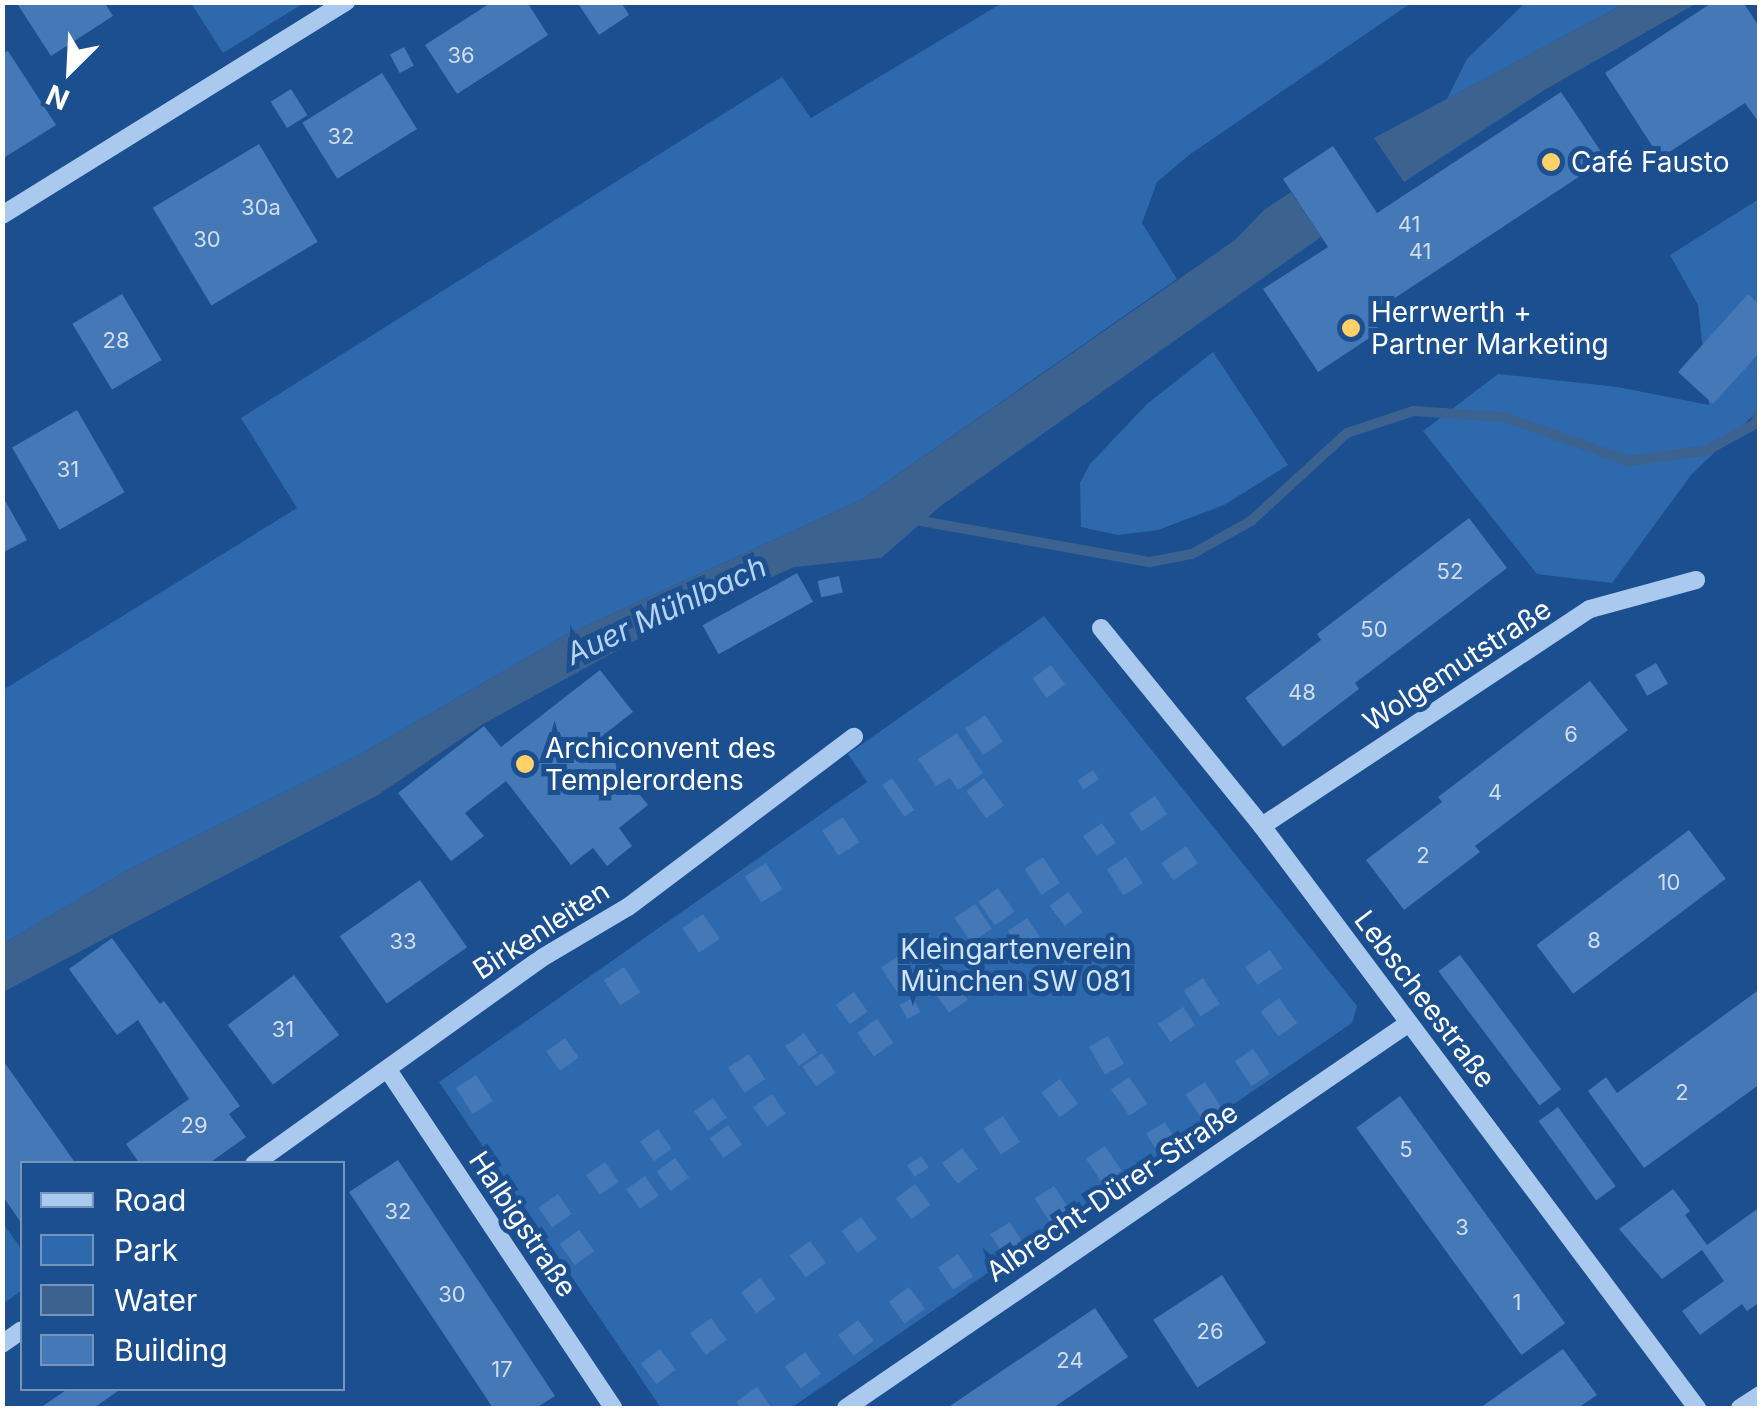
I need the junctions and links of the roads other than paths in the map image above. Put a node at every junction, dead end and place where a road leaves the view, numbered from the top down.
1 (346, 2) edge
2 (2, 215) edge
3 (1696, 580) dead end
4 (1101, 628) dead end
5 (854, 737) dead end
6 (1262, 826) junction
7 (1409, 1023) junction
8 (388, 1070) junction
9 (258, 1161) edge
10 (1760, 1395) edge
11 (613, 1408) edge
12 (846, 1408) edge
13 (1697, 1408) edge
14 (1740, 1408) edge

1 - 2 street
3 - 6 street, Wolgemutstraße
4 - 6 street, Lebscheestraße
5 - 8 street, Birkenleiten
6 - 7 street, Lebscheestraße
7 - 12 street, Albrecht-Dürer-Straße
7 - 13 street, Lebscheestraße
8 - 9 street, Birkenleiten
8 - 11 street, Halbigstraße
10 - 14 street

